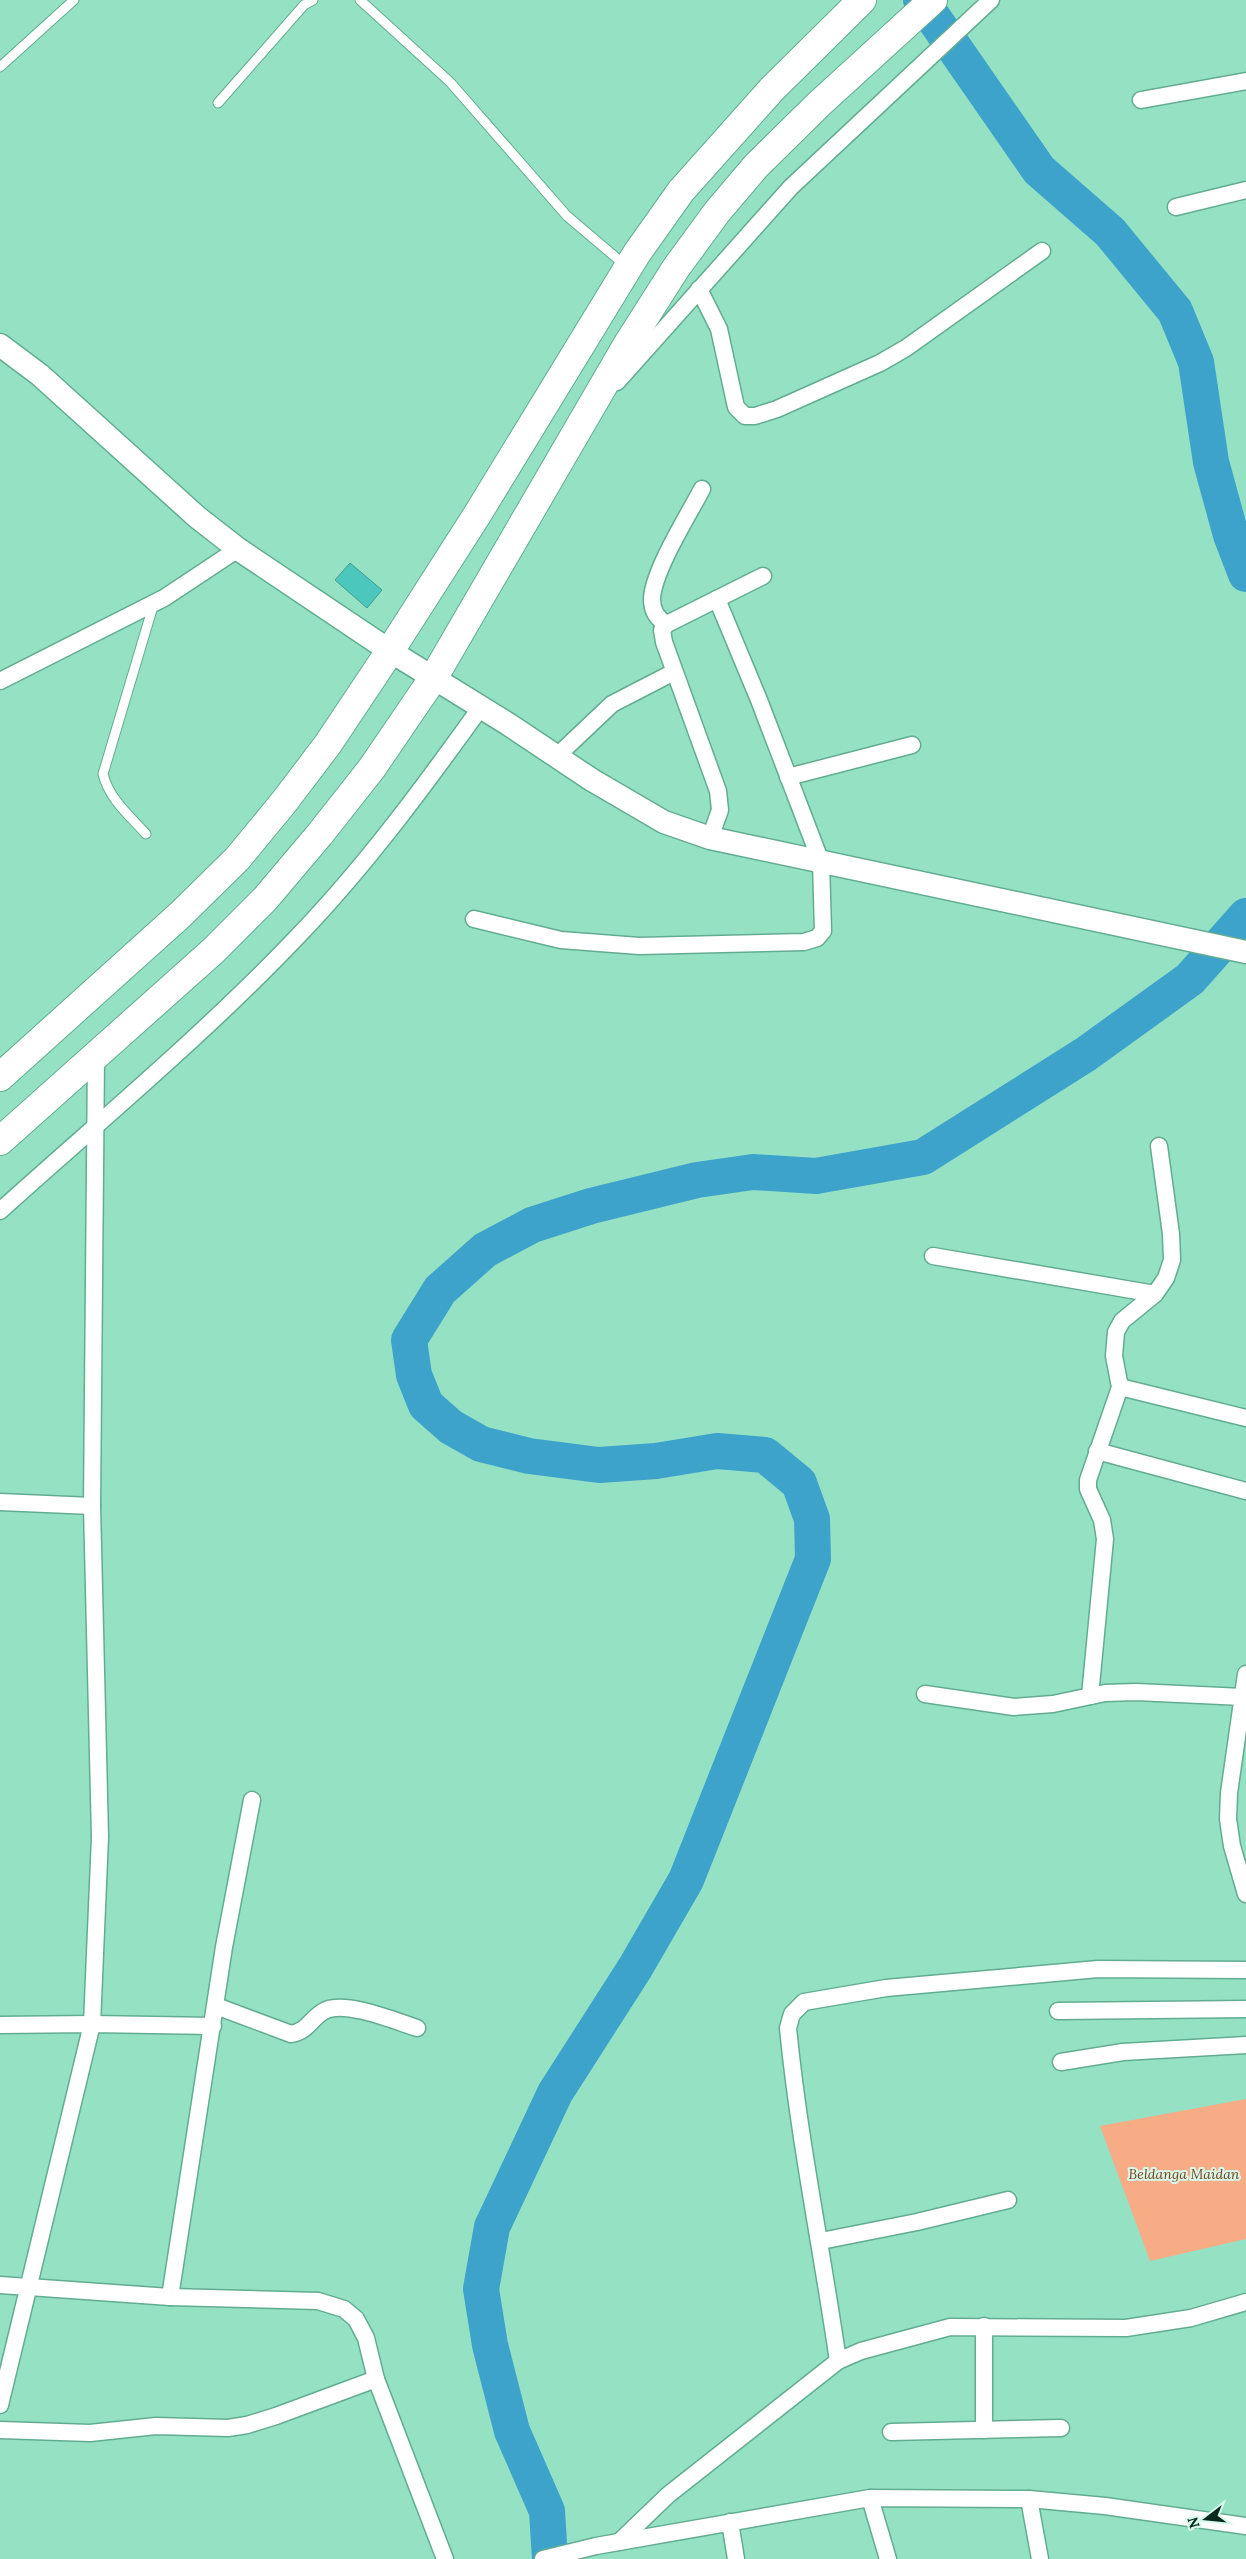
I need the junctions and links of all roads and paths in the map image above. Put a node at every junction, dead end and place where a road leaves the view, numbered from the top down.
1 (74, 0) edge
2 (313, 0) edge
3 (360, 0) edge
4 (932, 0) edge
5 (857, 4) edge
6 (986, 5) edge
7 (0, 67) edge
8 (1246, 81) edge
9 (1141, 100) dead end
10 (218, 103) dead end
11 (1246, 190) edge
12 (1176, 207) dead end
13 (1042, 250) dead end
14 (628, 268) junction
15 (699, 290) junction
16 (0, 345) edge
17 (576, 431) junction
18 (702, 489) dead end
19 (238, 549) junction
20 (763, 576) dead end
21 (717, 599) junction
22 (154, 603) junction
23 (667, 624) junction
24 (390, 652) junction
25 (674, 672) junction
26 (434, 676) junction
27 (0, 681) edge
28 (481, 707) junction
29 (912, 745) dead end
30 (556, 757) junction
31 (788, 776) junction
32 (146, 834) dead end
33 (710, 838) junction
34 (820, 862) junction
35 (474, 919) dead end
36 (1246, 952) edge
37 (96, 1056) junction
38 (0, 1077) edge
39 (95, 1124) junction
40 (0, 1141) edge
41 (1159, 1146) dead end
42 (0, 1211) edge
43 (933, 1256) dead end
44 (1154, 1294) junction
45 (1120, 1387) junction
46 (1246, 1418) edge
47 (1097, 1450) junction
48 (1246, 1491) edge
49 (0, 1502) edge
50 (92, 1506) junction
51 (1246, 1674) edge
52 (925, 1694) dead end
53 (1090, 1696) junction
54 (1243, 1697) junction
55 (252, 1800) dead end
56 (1246, 1894) edge
57 (1246, 1970) edge
58 (216, 2006) junction
59 (1246, 2009) edge
60 (1058, 2011) dead end
61 (92, 2024) junction
62 (0, 2026) edge
63 (213, 2026) junction
64 (417, 2028) dead end
65 (1246, 2045) edge
66 (1061, 2062) dead end
67 (1008, 2200) dead end
68 (820, 2241) junction
69 (0, 2285) edge
70 (27, 2287) junction
71 (170, 2296) junction
72 (1246, 2302) edge
73 (984, 2326) junction
74 (838, 2361) junction
75 (376, 2380) junction
76 (0, 2404) edge
77 (1061, 2428) dead end
78 (0, 2430) edge
79 (984, 2430) junction
80 (892, 2432) dead end
81 (870, 2498) junction
82 (1029, 2499) junction
83 (730, 2522) junction
84 (1246, 2526) edge
85 (619, 2542) junction
86 (445, 2559) edge
87 (542, 2559) edge
88 (736, 2559) edge
89 (888, 2559) edge
90 (1040, 2559) edge

1 - 7 lane
2 - 10 lane
3 - 14 lane
4 - 17 highway
5 - 14 highway
6 - 15 street
8 - 9 street
11 - 12 street
13 - 15 street
14 - 24 highway
15 - 17 street
16 - 19 street
17 - 26 highway
18 - 23 street
19 - 22 street
19 - 24 street
20 - 21 street
21 - 23 street
21 - 31 street
22 - 27 street
22 - 32 lane
23 - 25 street
24 - 26 street
24 - 38 highway
25 - 30 street
25 - 33 street
26 - 28 street
26 - 37 highway
28 - 30 street
28 - 39 street
29 - 31 street
30 - 33 street
31 - 34 street
33 - 34 street
34 - 35 street
34 - 36 street
37 - 39 street
37 - 40 highway
39 - 42 street
39 - 50 street
41 - 44 street
43 - 44 street
44 - 45 street
45 - 46 street
45 - 47 street
47 - 48 street
47 - 53 street
49 - 50 street
50 - 61 street
51 - 54 street
52 - 53 street
53 - 54 street
54 - 56 street
55 - 58 street
57 - 68 street
58 - 63 street
58 - 64 street
59 - 60 street
61 - 62 street
61 - 63 street
61 - 70 street
63 - 71 street
65 - 66 street
67 - 68 street
68 - 74 street
69 - 70 street
70 - 71 street
70 - 76 street
71 - 75 street
72 - 73 street
73 - 74 street
73 - 79 street
74 - 85 street
75 - 78 street
75 - 86 street
77 - 79 street
79 - 80 street
81 - 82 street
81 - 83 street
81 - 89 street
82 - 84 street
82 - 90 street
83 - 85 street
83 - 88 street
85 - 87 street

